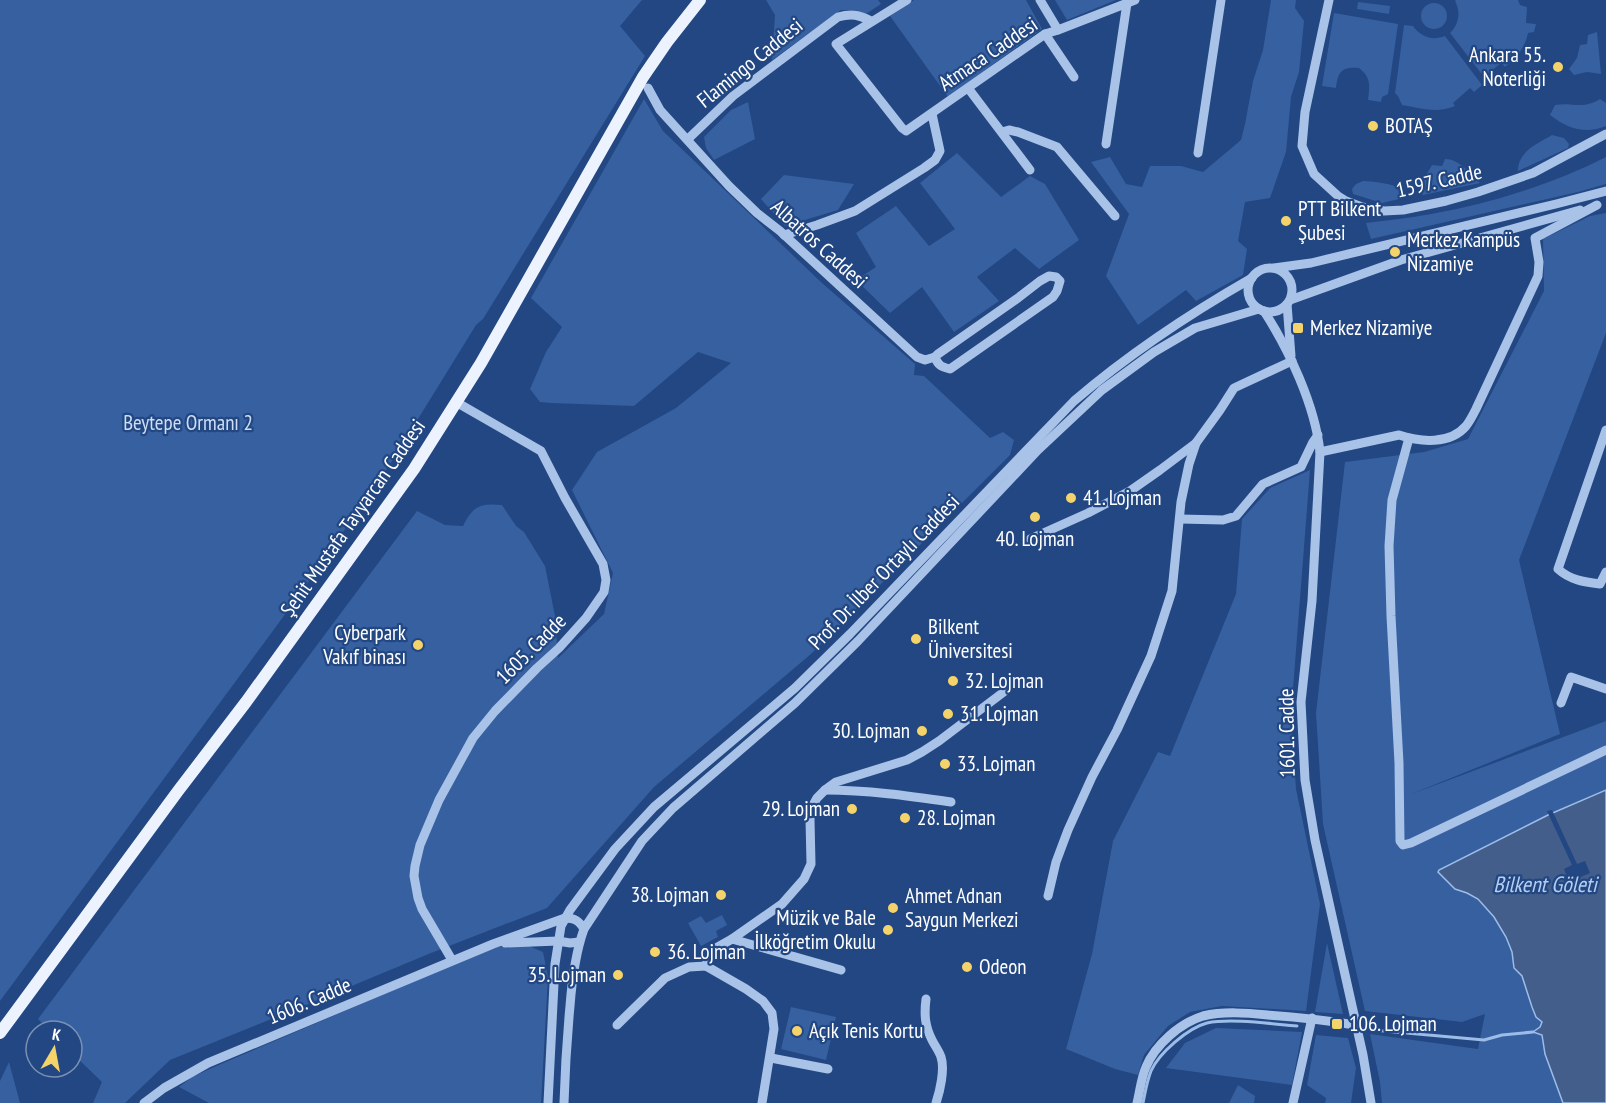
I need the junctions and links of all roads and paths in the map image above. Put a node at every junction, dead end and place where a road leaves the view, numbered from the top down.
1 (700, 0) edge
2 (907, 0) edge
3 (1040, 0) edge
4 (1221, 0) edge
5 (1329, 0) edge
6 (1131, 2) edge
7 (892, 4) edge
8 (871, 21) junction
9 (1058, 30) junction
10 (1045, 34) junction
11 (1074, 77) dead end
12 (648, 88) dead end
13 (968, 88) junction
14 (932, 114) junction
15 (1002, 132) junction
16 (1606, 134) edge
17 (688, 139) junction
18 (1106, 144) dead end
19 (1198, 153) dead end
20 (1030, 170) dead end
21 (1606, 191) edge
22 (1601, 204) edge
23 (1114, 216) dead end
24 (784, 235) junction
25 (1426, 235) junction
26 (1376, 247) junction
27 (1431, 251) junction
28 (1383, 267) junction
29 (1274, 268) junction
30 (1252, 278) junction
31 (1289, 302) junction
32 (1262, 310) junction
33 (935, 357) junction
34 (1292, 361) junction
35 (456, 402) junction
36 (1606, 430) edge
37 (1318, 435) junction
38 (1409, 438) junction
39 (1196, 443) junction
40 (1320, 452) junction
41 (1180, 519) junction
42 (1030, 539) dead end
43 (1606, 572) edge
44 (1606, 689) edge
45 (1005, 691) dead end
46 (1561, 703) dead end
47 (1606, 750) edge
48 (825, 790) junction
49 (951, 802) dead end
50 (1048, 896) dead end
51 (565, 918) junction
52 (584, 929) junction
53 (732, 939) junction
54 (558, 941) junction
55 (579, 942) junction
56 (493, 944) junction
57 (452, 960) junction
58 (706, 966) junction
59 (841, 970) dead end
60 (926, 999) dead end
61 (1312, 1018) junction
62 (617, 1025) dead end
63 (1355, 1025) junction
64 (0, 1033) edge
65 (771, 1058) junction
66 (828, 1070) dead end
67 (144, 1103) edge
68 (548, 1103) edge
69 (564, 1103) edge
70 (762, 1103) edge
71 (936, 1103) edge
72 (1137, 1103) edge
73 (1293, 1103) edge
74 (1371, 1103) edge

1 - 35 main road, Şehit Mustafa Tayyarcan Caddesi
2 - 7 street
3 - 9 street
4 - 19 street
5 - 16 street, 1597. Cadde
6 - 9 street, Atmaca Caddesi
6 - 18 street
7 - 8 street
8 - 14 street
8 - 17 street, Flamingo Caddesi
9 - 10 street, Atmaca Caddesi
10 - 11 street
10 - 13 street, Atmaca Caddesi
12 - 17 street, Albatros Caddesi
13 - 14 street, Atmaca Caddesi
13 - 15 street
14 - 24 street, Atmaca Caddesi
15 - 20 street
15 - 23 street
17 - 24 street, Albatros Caddesi
21 - 25 street, Prof. Dr. İlber Ortaylı Caddesi
22 - 27 street, Prof. Dr. İlber Ortaylı Caddesi
22 - 38 street
24 - 33 street, Albatros Caddesi
25 - 26 street, Prof. Dr. İlber Ortaylı Caddesi
25 - 27 street
26 - 28 street
26 - 29 street, Prof. Dr. İlber Ortaylı Caddesi
27 - 28 street, Prof. Dr. İlber Ortaylı Caddesi
28 - 31 street, Prof. Dr. İlber Ortaylı Caddesi
29 - 30 street, Prof. Dr. İlber Ortaylı Caddesi
29 - 31 street
30 - 32 street
30 - 51 street, Prof. Dr. İlber Ortaylı Caddesi
31 - 32 street, Prof. Dr. İlber Ortaylı Caddesi
31 - 34 street, 1601. Cadde
32 - 34 street, 1601. Cadde
32 - 52 street, Prof. Dr. İlber Ortaylı Caddesi
33 - 33 street, Albatros Caddesi
34 - 37 street, 1601. Cadde
34 - 39 street
35 - 57 street, 1605. Cadde
35 - 64 main road, Şehit Mustafa Tayyarcan Caddesi
36 - 43 street
37 - 40 street, 1601. Cadde
37 - 41 street
38 - 40 street
38 - 47 street
39 - 41 street
39 - 42 street
40 - 63 street, 1601. Cadde
41 - 50 street
44 - 46 street
45 - 48 street
48 - 49 street
48 - 53 street
51 - 52 street
51 - 54 street, Prof. Dr. İlber Ortaylı Caddesi
51 - 56 street, 1606. Cadde
52 - 55 street, Prof. Dr. İlber Ortaylı Caddesi
53 - 58 street
53 - 59 street
54 - 55 street
54 - 56 street, 1606. Cadde
54 - 68 street, Prof. Dr. İlber Ortaylı Caddesi
55 - 69 street, Prof. Dr. İlber Ortaylı Caddesi
56 - 57 street, 1606. Cadde
57 - 67 street, 1606. Cadde
58 - 62 street
58 - 65 street
60 - 71 street
61 - 63 street
61 - 72 street
61 - 73 street
63 - 74 street, 1601. Cadde
65 - 66 street
65 - 70 street

